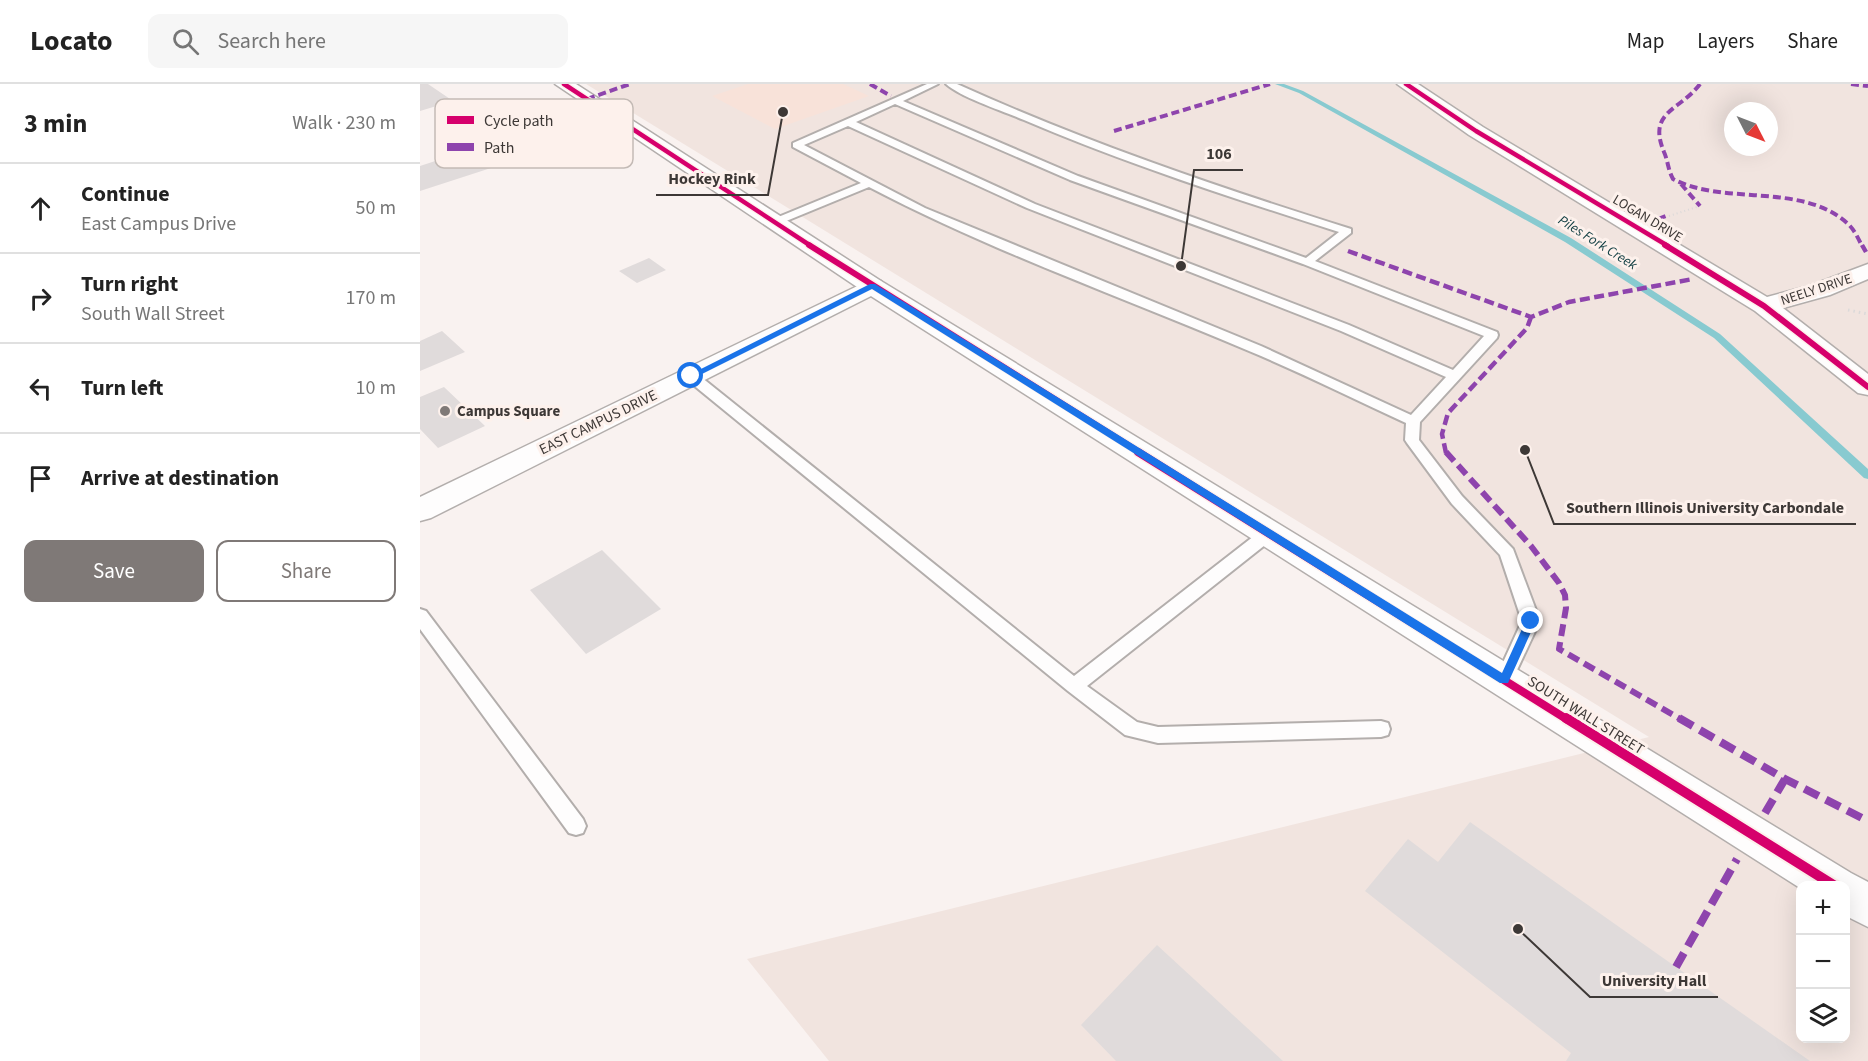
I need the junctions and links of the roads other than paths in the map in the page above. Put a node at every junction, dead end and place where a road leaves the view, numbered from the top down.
1 (564, 84) edge
2 (934, 84) edge
3 (951, 84) edge
4 (1406, 84) edge
5 (587, 99) edge
6 (895, 101) junction
7 (848, 122) junction
8 (633, 129) edge
9 (868, 184) junction
10 (775, 222) junction
11 (1307, 262) junction
12 (1868, 272) edge
13 (872, 286) junction
14 (1764, 306) junction
15 (691, 376) junction
16 (1456, 376) junction
17 (1868, 387) edge
18 (1413, 421) junction
19 (420, 510) edge
20 (1269, 533) junction
21 (420, 616) edge
22 (1504, 680) junction
23 (1074, 686) junction
24 (1381, 729) dead end
25 (576, 826) dead end
26 (1829, 881) edge
27 (1850, 895) edge
28 (1868, 906) edge

1 - 5 street, SOUTH WALL STREET
2 - 6 lane
3 - 11 lane
4 - 14 street, LOGAN DRIVE
6 - 7 lane
6 - 11 lane
7 - 9 lane
7 - 16 lane
8 - 10 street, SOUTH WALL STREET
9 - 10 lane
9 - 18 lane
10 - 13 street, SOUTH WALL STREET
11 - 16 lane
12 - 14 street, NEELY DRIVE
13 - 15 street, EAST CAMPUS DRIVE
13 - 20 street, SOUTH WALL STREET
14 - 17 street, LOGAN DRIVE
15 - 19 street, EAST CAMPUS DRIVE
15 - 23 lane
16 - 18 lane
18 - 22 lane
20 - 22 street, SOUTH WALL STREET
20 - 23 lane
21 - 25 lane
22 - 26 street, SOUTH WALL STREET
23 - 24 lane
27 - 28 street

